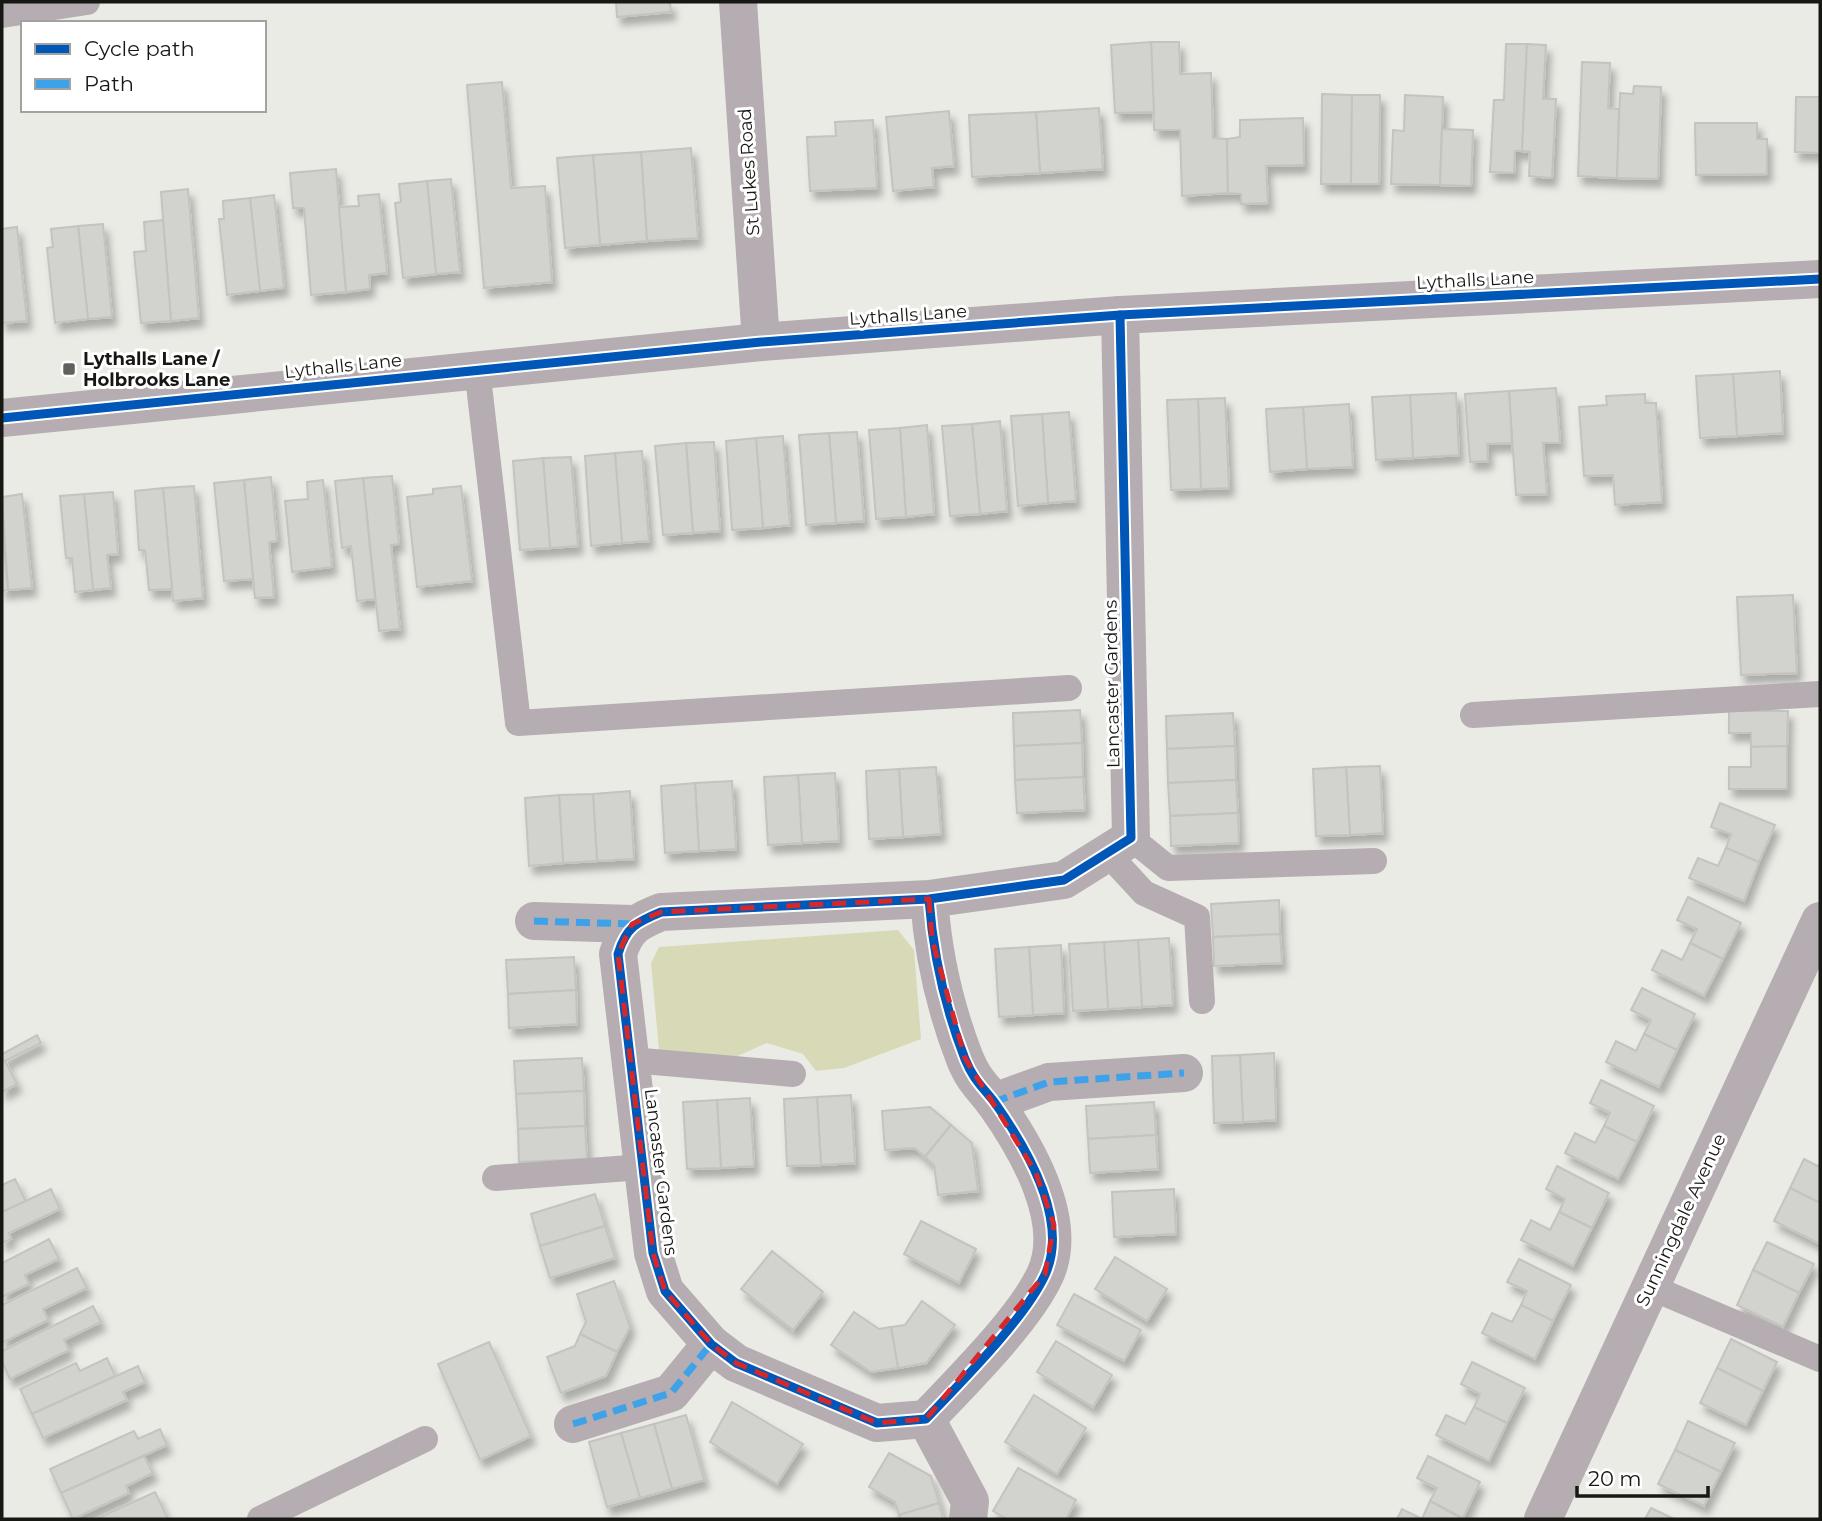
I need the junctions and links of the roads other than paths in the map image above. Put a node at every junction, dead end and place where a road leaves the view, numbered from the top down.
1 (87, 2) edge
2 (738, 2) edge
3 (2, 15) edge
4 (1820, 279) edge
5 (1120, 315) junction
6 (761, 342) junction
7 (477, 368) junction
8 (2, 418) edge
9 (1069, 688) dead end
10 (1820, 694) edge
11 (1473, 715) dead end
12 (1119, 845) junction
13 (1374, 861) dead end
14 (929, 899) junction
15 (534, 921) dead end
16 (1820, 921) edge
17 (632, 924) junction
18 (1202, 1001) dead end
19 (631, 1060) junction
20 (1184, 1073) dead end
21 (793, 1074) dead end
22 (994, 1102) junction
23 (643, 1167) junction
24 (495, 1178) dead end
25 (1650, 1287) junction
26 (712, 1344) junction
27 (1820, 1359) edge
28 (926, 1419) junction
29 (573, 1424) dead end
30 (425, 1439) dead end
31 (260, 1519) edge
32 (968, 1519) edge
33 (1543, 1519) edge

1 - 3 lane
2 - 6 street, St Lukes Road
4 - 5 street, Lythalls Lane
5 - 6 street, Lythalls Lane
5 - 12 street, Lancaster Gardens
6 - 7 street, Lythalls Lane
7 - 8 street, Lythalls Lane
7 - 9 lane
10 - 11 lane
12 - 13 lane
12 - 14 street
12 - 18 lane
14 - 17 street
14 - 22 street
15 - 17 street
16 - 25 street, Sunningdale Avenue
17 - 19 street, Lancaster Gardens
19 - 21 lane
19 - 23 street, Lancaster Gardens
20 - 22 street
22 - 28 street
23 - 24 lane
23 - 26 street, Lancaster Gardens
25 - 27 lane
25 - 33 street, Sunningdale Avenue
26 - 28 street, Lancaster Gardens
26 - 29 street
28 - 32 street
30 - 31 lane

